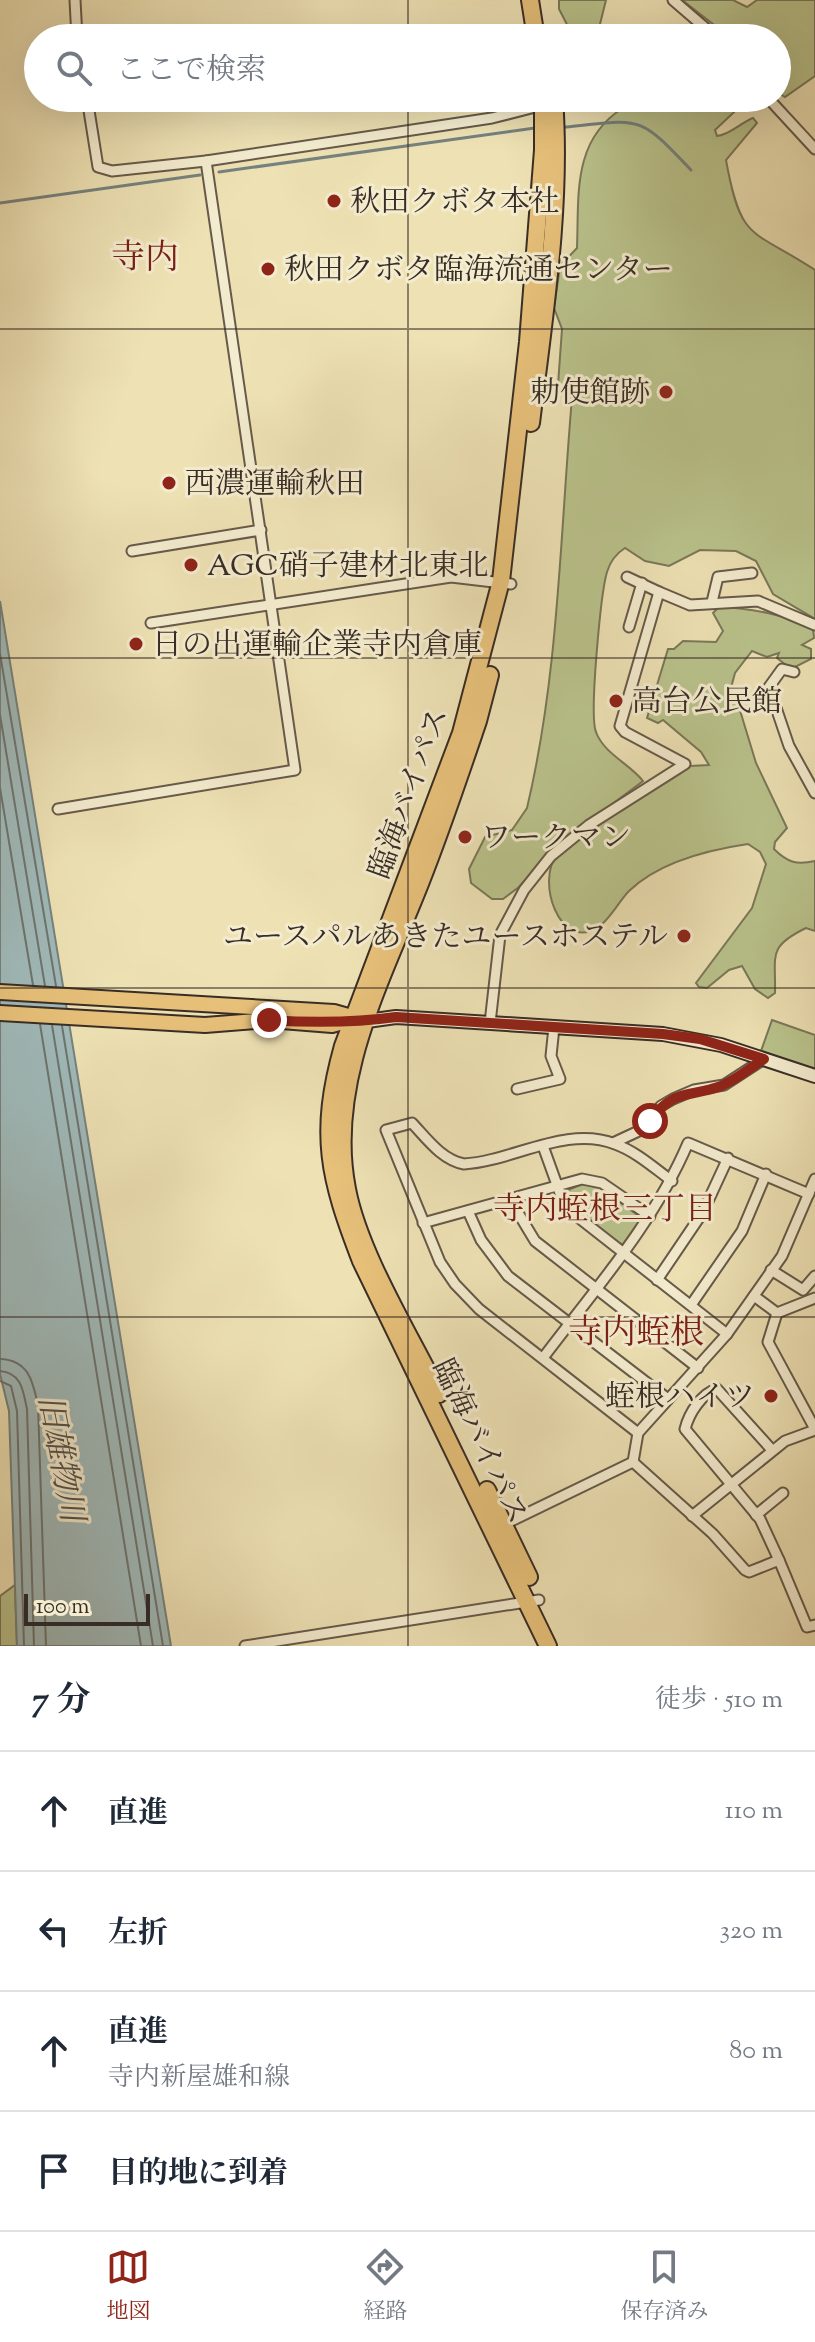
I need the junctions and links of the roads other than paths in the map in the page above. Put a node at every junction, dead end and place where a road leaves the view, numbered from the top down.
1 (75, 0) edge
2 (530, 0) edge
3 (542, 0) edge
4 (673, 0) edge
5 (76, 24) edge
6 (534, 24) edge
7 (546, 24) edge
8 (701, 24) edge
9 (89, 112) edge
10 (512, 112) edge
11 (550, 112) edge
12 (781, 112) edge
13 (815, 149) edge
14 (206, 161) junction
15 (261, 530) junction
16 (132, 551) dead end
17 (752, 573) dead end
18 (627, 577) dead end
19 (506, 583) junction
20 (642, 583) junction
21 (659, 592) junction
22 (712, 602) junction
23 (270, 603) junction
24 (151, 623) dead end
25 (815, 625) edge
26 (629, 627) dead end
27 (794, 672) dead end
28 (815, 793) edge
29 (58, 809) dead end
30 (0, 992) edge
31 (0, 1013) edge
32 (361, 1020) junction
33 (490, 1023) junction
34 (554, 1027) junction
35 (764, 1059) junction
36 (815, 1076) edge
37 (517, 1089) dead end
38 (613, 1143) junction
39 (543, 1146) junction
40 (728, 1158) junction
41 (766, 1174) junction
42 (815, 1179) edge
43 (672, 1181) junction
44 (556, 1189) junction
45 (809, 1194) junction
46 (511, 1201) junction
47 (468, 1211) junction
48 (650, 1216) junction
49 (423, 1223) junction
50 (623, 1253) junction
51 (771, 1270) junction
52 (815, 1276) edge
53 (657, 1280) junction
54 (596, 1288) junction
55 (803, 1290) junction
56 (754, 1296) junction
57 (812, 1299) edge
58 (691, 1305) junction
59 (815, 1311) edge
60 (777, 1313) junction
61 (569, 1324) junction
62 (727, 1334) junction
63 (543, 1358) junction
64 (698, 1368) junction
65 (668, 1399) junction
66 (815, 1430) edge
67 (638, 1433) junction
68 (772, 1450) junction
69 (633, 1462) junction
70 (730, 1485) junction
71 (783, 1493) dead end
72 (756, 1515) junction
73 (692, 1516) junction
74 (505, 1524) junction
75 (779, 1560) junction
76 (534, 1601) junction
77 (815, 1625) edge
78 (245, 1646) edge
79 (548, 1646) edge
80 (560, 1646) edge

1 - 5 street
2 - 6 highway
3 - 7 highway
4 - 8 street
9 - 14 street
10 - 14 street
11 - 19 highway, 臨海バイパス
12 - 13 street
14 - 15 street
15 - 16 street
15 - 23 street
17 - 22 street
18 - 20 street
19 - 23 street
19 - 32 highway, 臨海バイパス
20 - 21 street
20 - 26 street
21 - 22 street
21 - 33 street
22 - 25 street
23 - 24 street
23 - 29 street
27 - 28 street
30 - 32 main road
31 - 32 main road
32 - 33 street
32 - 74 highway, 臨海バイパス
32 - 76 highway, 臨海バイパス
33 - 34 street
34 - 35 street
34 - 37 street
35 - 36 street
35 - 38 street
38 - 39 street
38 - 43 street
39 - 44 street
39 - 49 street
40 - 41 street
40 - 43 street
40 - 53 street
41 - 45 street
41 - 58 street
42 - 45 street
43 - 48 street
44 - 46 street
44 - 48 street
44 - 50 street
45 - 51 street
46 - 47 street
46 - 54 street
47 - 49 street
47 - 61 street
48 - 50 street
49 - 63 street
50 - 53 street
50 - 54 street
51 - 55 street
51 - 56 street
52 - 55 street
53 - 58 street
54 - 61 street
54 - 64 street
55 - 57 street
56 - 60 street
56 - 62 street
57 - 59 street
57 - 60 street
58 - 62 street
60 - 66 street
61 - 63 street
61 - 65 street
62 - 64 street
63 - 67 street
64 - 65 street
65 - 67 street
66 - 68 street
67 - 69 street
68 - 70 street
68 - 70 street
69 - 73 street
69 - 74 street
70 - 72 street
70 - 73 street
71 - 72 street
72 - 75 street
73 - 75 street
74 - 76 highway, 臨海バイパス
75 - 77 street
76 - 78 street
76 - 79 highway, 臨海バイパス
76 - 80 highway, 臨海バイパス

